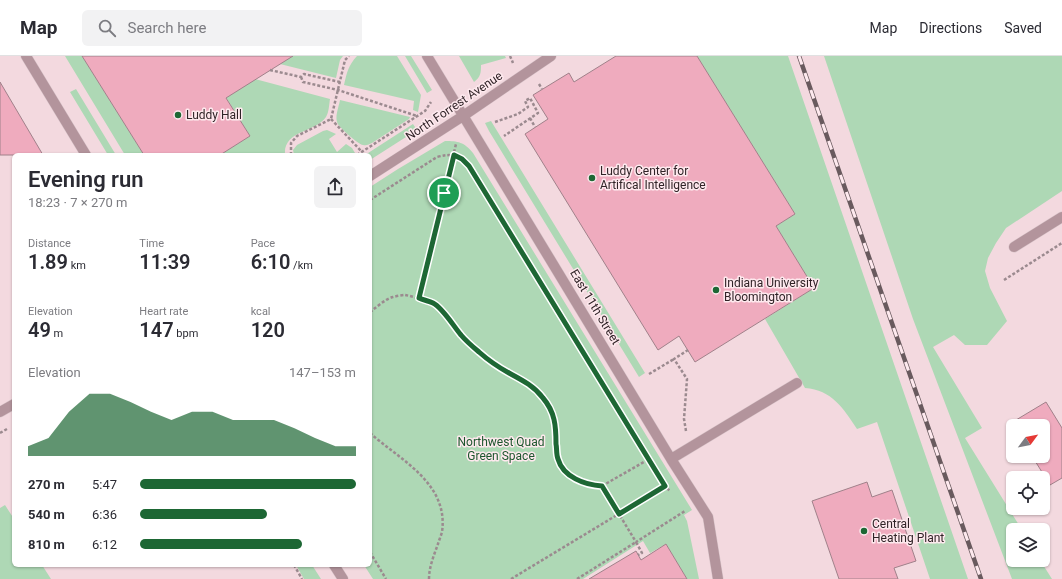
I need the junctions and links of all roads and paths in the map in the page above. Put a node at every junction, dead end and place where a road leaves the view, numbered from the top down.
1 (26, 56) edge
2 (349, 56) edge
3 (427, 56) edge
4 (552, 56) edge
5 (270, 70) dead end
6 (301, 77) junction
7 (340, 82) junction
8 (538, 83) dead end
9 (542, 89) dead end
10 (338, 90) junction
11 (431, 102) dead end
12 (417, 116) junction
13 (463, 116) junction
14 (530, 118) junction
15 (331, 119) junction
16 (495, 122) dead end
17 (535, 127) dead end
18 (504, 136) dead end
19 (456, 144) dead end
20 (362, 152) joint
21 (85, 153) edge
22 (291, 153) edge
23 (454, 155) junction
24 (372, 175) edge
25 (372, 199) edge
26 (1062, 217) edge
27 (1062, 243) edge
28 (1014, 247) dead end
29 (1004, 280) dead end
30 (419, 298) junction
31 (372, 311) edge
32 (688, 350) dead end
33 (674, 358) junction
34 (650, 374) dead end
35 (798, 383) dead end
36 (12, 405) edge
37 (0, 412) edge
38 (686, 434) dead end
39 (372, 435) edge
40 (645, 452) dead end
41 (671, 458) junction
42 (602, 486) junction
43 (665, 486) junction
44 (674, 496) dead end
45 (683, 505) dead end
46 (687, 510) junction
47 (619, 514) junction
48 (689, 514) dead end
49 (636, 542) junction
50 (372, 555) edge
51 (638, 555) dead end
52 (295, 567) edge
53 (335, 567) edge
54 (302, 579) edge
55 (343, 579) edge
56 (386, 579) edge
57 (429, 579) edge
58 (512, 579) edge
59 (577, 579) edge
60 (718, 579) edge

1 - 21 street
2 - 7 path
3 - 13 street, East 11th Street
4 - 13 street, North Forrest Avenue
5 - 6 path
6 - 7 path
6 - 10 path
7 - 10 path
8 - 9 path
10 - 12 path
10 - 15 path
11 - 12 path
12 - 20 path
13 - 24 street, North Forrest Avenue
13 - 41 street, East 11th Street
14 - 16 path
14 - 17 path
14 - 18 path
15 - 20 path
15 - 22 path
19 - 23 path
23 - 25 path
23 - 30 path
23 - 40 path
26 - 28 street
27 - 29 path
30 - 31 path
30 - 42 path
32 - 33 path
33 - 34 path
33 - 38 path
35 - 41 street
36 - 37 street
39 - 57 path
41 - 60 street, East 11th Street
42 - 43 path
42 - 47 path
43 - 44 path
43 - 47 path
45 - 46 path
46 - 48 path
46 - 49 path
47 - 49 path
47 - 58 path
49 - 51 path
49 - 59 path
50 - 56 path
52 - 54 path
53 - 55 street

